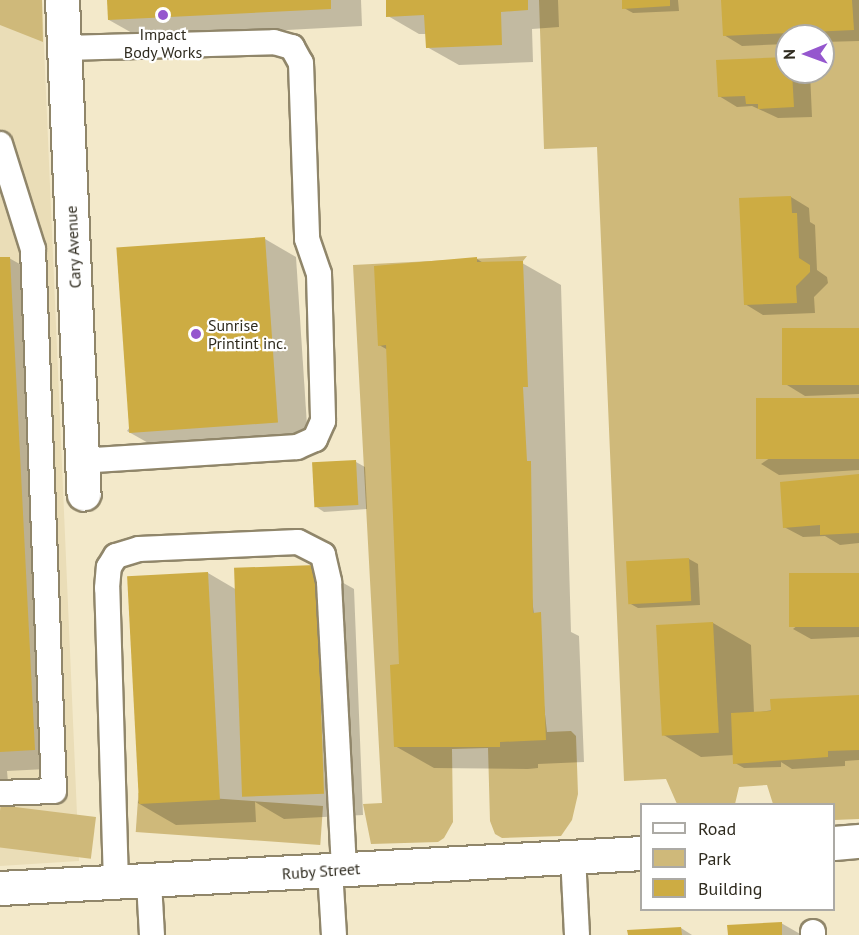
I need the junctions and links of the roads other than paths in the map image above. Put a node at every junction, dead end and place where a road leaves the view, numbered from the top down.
1 (62, 0) edge
2 (65, 48) junction
3 (0, 144) edge
4 (83, 460) junction
5 (84, 494) dead end
6 (0, 793) edge
7 (859, 841) edge
8 (835, 843) edge
9 (640, 853) edge
10 (573, 856) junction
11 (337, 869) junction
12 (149, 882) junction
13 (116, 883) junction
14 (0, 888) edge
15 (152, 935) edge
16 (334, 935) edge
17 (577, 935) edge

1 - 2 street, Cary Avenue
2 - 4 street, Cary Avenue
2 - 4 lane
3 - 6 lane
4 - 5 street, Cary Avenue
7 - 8 street
9 - 10 street, Ruby Street
10 - 11 street, Ruby Street
10 - 17 lane
11 - 12 street, Ruby Street
11 - 13 lane
11 - 16 lane
12 - 13 street, Ruby Street
12 - 15 lane
13 - 14 street, Ruby Street

